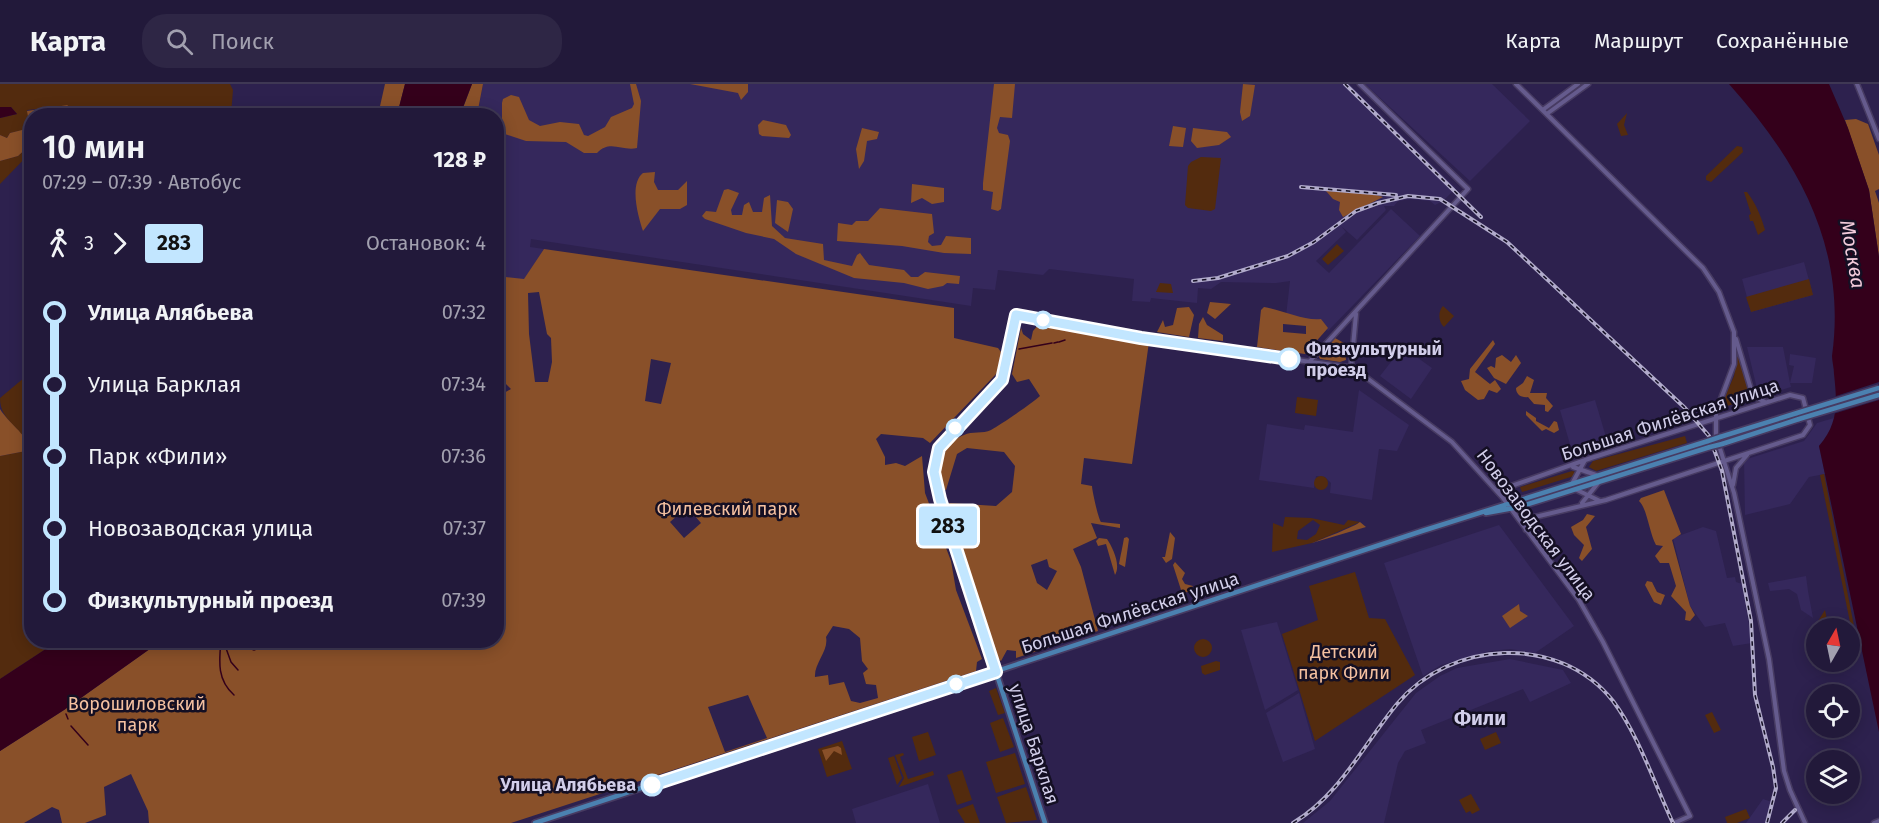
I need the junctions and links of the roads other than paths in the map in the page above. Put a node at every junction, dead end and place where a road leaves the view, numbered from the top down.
1 (1360, 84) edge
2 (1516, 84) edge
3 (1578, 84) edge
4 (1588, 84) edge
5 (1857, 84) edge
6 (1544, 109) junction
7 (1548, 113) junction
8 (1879, 138) edge
9 (1356, 313) junction
10 (1016, 315) joint
11 (1734, 332) junction
12 (1309, 361) junction
13 (1351, 368) junction
14 (1879, 387) edge
15 (1879, 395) edge
16 (1769, 402) junction
17 (1715, 418) junction
18 (1750, 453) junction
19 (1588, 459) junction
20 (1724, 461) junction
21 (1572, 466) junction
22 (1581, 470) junction
23 (1590, 474) junction
24 (1599, 475) junction
25 (1601, 481) junction
26 (1572, 483) junction
27 (1595, 486) junction
28 (1574, 490) junction
29 (1497, 491) junction
30 (1734, 493) junction
31 (1589, 495) junction
32 (1606, 500) junction
33 (1600, 501) junction
34 (1582, 504) junction
35 (1508, 506) junction
36 (1526, 530) junction
37 (996, 672) junction
38 (1879, 821) edge
39 (535, 823) edge
40 (1045, 823) edge
41 (1674, 823) edge
42 (1805, 823) edge
43 (1874, 823) edge

1 - 9 street
2 - 6 street
3 - 6 street
4 - 7 street
5 - 8 street
6 - 7 street
7 - 11 street
9 - 12 street
9 - 13 street
10 - 12 street, Новозаводская улица
10 - 37 street, улица Барклая
11 - 16 street
11 - 17 street
12 - 13 street, Новозаводская улица
13 - 29 street, Новозаводская улица
14 - 24 main road, Большая Филёвская улица, bridge
15 - 25 main road, Большая Филёвская улица, bridge
16 - 17 street, Большая Филёвская улица
16 - 18 street, Большая Филёвская улица
17 - 19 street, Большая Филёвская улица
17 - 20 street
18 - 20 street, Большая Филёвская улица
18 - 30 street
19 - 21 street, Большая Филёвская улица
19 - 22 street
19 - 23 street
20 - 30 street
20 - 32 street, Большая Филёвская улица
21 - 22 street
21 - 29 street, Большая Филёвская улица
22 - 23 street
22 - 26 street
23 - 24 street
24 - 26 main road, Большая Филёвская улица
25 - 27 street
25 - 28 main road, Большая Филёвская улица
26 - 35 main road, Большая Филёвская улица
27 - 31 street
27 - 32 street
28 - 31 street
28 - 35 main road, Большая Филёвская улица
29 - 35 street, Новозаводская улица
30 - 42 street
31 - 33 street
31 - 34 street
32 - 33 street, Большая Филёвская улица
33 - 34 street, Большая Филёвская улица
34 - 36 street, Большая Филёвская улица
35 - 36 street, Новозаводская улица
35 - 37 main road, Большая Филёвская улица
36 - 41 street, Новозаводская улица
37 - 39 main road, Большая Филёвская улица
37 - 40 main road, улица Барклая
38 - 43 street

